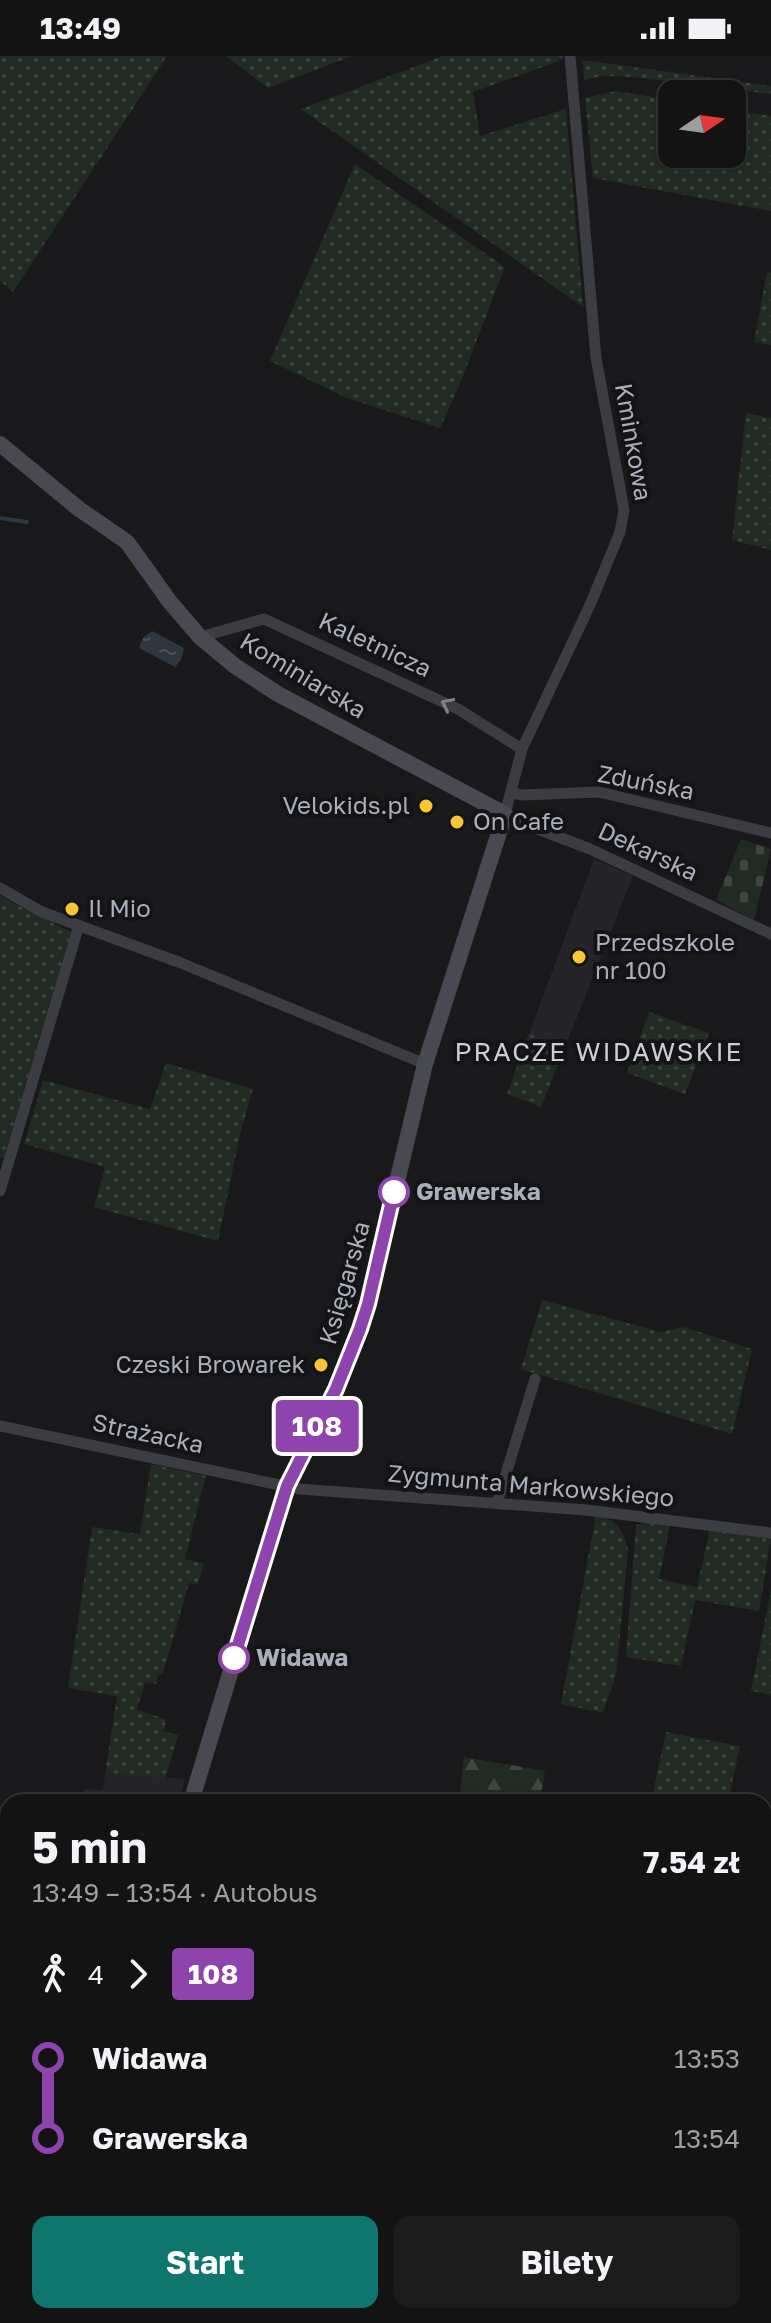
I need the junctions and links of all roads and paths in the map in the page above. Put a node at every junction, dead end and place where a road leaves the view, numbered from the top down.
1 (570, 56) edge
2 (0, 444) edge
3 (200, 637) junction
4 (518, 746) junction
5 (511, 793) junction
6 (505, 814) junction
7 (771, 833) edge
8 (0, 888) edge
9 (79, 925) junction
10 (768, 934) edge
11 (425, 1064) junction
12 (0, 1191) edge
13 (535, 1379) dead end
14 (0, 1426) edge
15 (287, 1486) junction
16 (497, 1503) junction
17 (771, 1533) edge
18 (193, 1794) edge

1 - 4 street, Kminkowa
2 - 3 street, Kominiarska
4 -> 3 street, Kaletnicza
3 - 6 street, Kominiarska
4 - 5 street, Kminkowa
5 - 6 street, Kminkowa
5 - 7 street, Zduńska
6 - 10 street, Dekarska
6 - 11 street, Księgarska
8 - 9 street
9 - 11 street
9 - 12 street
11 - 15 street, Księgarska
13 - 16 street
14 - 15 street, Strażacka
15 - 16 street, Zygmunta Markowskiego
15 - 18 street, Księgarska
16 - 17 street, Zygmunta Markowskiego

